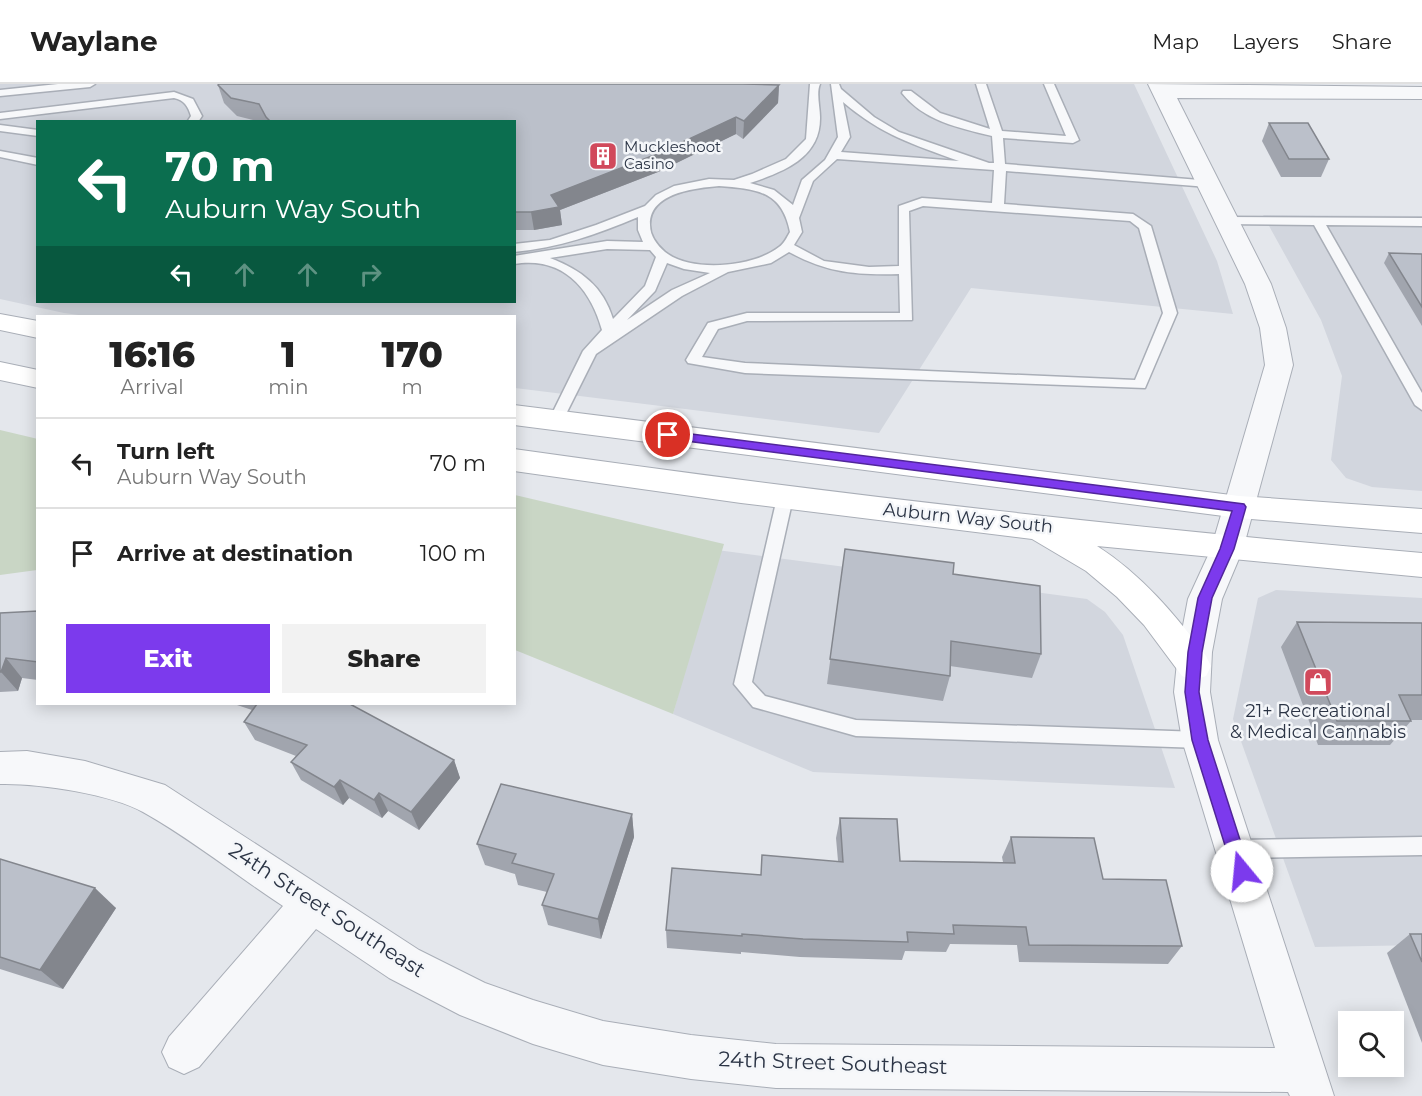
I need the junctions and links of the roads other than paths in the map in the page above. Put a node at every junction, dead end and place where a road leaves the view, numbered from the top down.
1 (90, 84) edge
2 (816, 84) edge
3 (981, 84) edge
4 (1049, 84) edge
5 (835, 87) edge
6 (1161, 88) edge
7 (1364, 89) edge
8 (0, 93) edge
9 (907, 93) dead end
10 (1422, 93) edge
11 (0, 116) edge
12 (194, 120) edge
13 (0, 128) edge
14 (36, 133) edge
15 (997, 134) junction
16 (0, 154) edge
17 (834, 155) junction
18 (36, 162) edge
19 (985, 166) junction
20 (1000, 167) junction
21 (734, 183) junction
22 (1208, 183) junction
23 (998, 207) junction
24 (651, 208) junction
25 (794, 217) junction
26 (1227, 221) junction
27 (1318, 222) junction
28 (1422, 222) edge
29 (787, 246) junction
30 (516, 248) edge
31 (658, 251) junction
32 (538, 258) junction
33 (516, 260) edge
34 (729, 269) junction
35 (904, 270) junction
36 (0, 322) edge
37 (36, 330) edge
38 (609, 330) junction
39 (591, 351) junction
40 (0, 371) edge
41 (36, 379) edge
42 (1422, 405) edge
43 (516, 415) edge
44 (556, 420) junction
45 (516, 441) edge
46 (516, 460) edge
47 (784, 498) junction
48 (1239, 507) junction
49 (1422, 521) edge
50 (1009, 523) junction
51 (1227, 549) junction
52 (1422, 565) edge
53 (1194, 666) junction
54 (1200, 740) junction
55 (0, 768) edge
56 (1422, 846) edge
57 (1235, 849) junction
58 (311, 904) junction
59 (184, 1052) dead end
60 (1308, 1083) edge

1 - 8 lane
2 - 21 lane
3 - 15 lane
4 - 15 lane
5 - 17 lane
5 - 19 lane
6 - 7 street
6 - 22 street
7 - 10 street
9 - 15 lane
11 - 12 lane
13 - 14 lane
15 - 20 lane
16 - 18 lane
17 - 19 lane
17 - 25 lane
19 - 20 lane
20 - 22 lane
20 - 23 lane
21 - 24 lane
21 - 25 lane
22 - 26 street
23 - 35 lane
23 - 35 lane
24 - 30 lane
24 - 31 lane
25 - 29 lane
26 - 27 lane
26 - 48 street
27 - 28 lane
27 - 42 lane
29 - 34 lane
29 - 35 lane
31 - 32 lane
31 - 34 lane
31 - 38 lane
32 - 33 lane
32 - 38 lane
34 - 39 lane
36 - 37 main road
38 - 39 lane
39 - 44 lane
40 - 41 main road
43 - 44 main road
44 - 45 main road
44 - 48 main road
46 - 47 main road, Auburn Way South
47 - 50 main road, Auburn Way South
47 - 54 lane
48 - 49 main road
48 - 51 street
50 - 51 main road, Auburn Way South
50 - 53 main road
51 - 52 main road, Auburn Way South
51 - 53 street
53 - 54 street
54 - 57 street
55 - 58 street, 24th Street Southeast
56 - 57 lane
57 - 60 street
58 - 59 street
58 - 60 street, 24th Street Southeast

